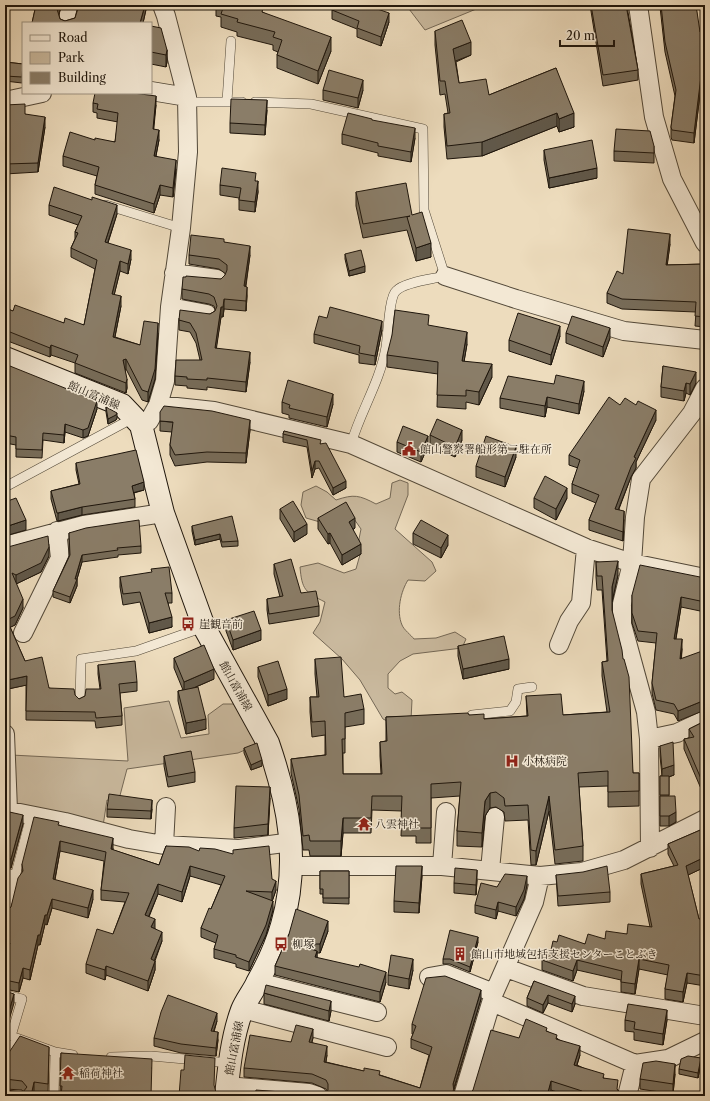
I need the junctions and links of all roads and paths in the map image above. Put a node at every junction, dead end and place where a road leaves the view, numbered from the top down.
1 (162, 5) edge
2 (638, 5) edge
3 (231, 41) dead end
4 (152, 92) edge
5 (37, 94) edge
6 (186, 99) junction
7 (5, 101) edge
8 (227, 101) junction
9 (100, 203) edge
10 (181, 228) junction
11 (705, 243) edge
12 (174, 273) junction
13 (445, 276) junction
14 (217, 279) edge
15 (170, 307) junction
16 (207, 314) edge
17 (705, 340) edge
18 (5, 358) edge
19 (705, 388) edge
20 (158, 404) junction
21 (138, 421) junction
22 (350, 444) junction
23 (5, 487) edge
24 (163, 513) junction
25 (57, 531) junction
26 (5, 546) edge
27 (586, 548) junction
28 (632, 563) junction
29 (705, 578) edge
30 (204, 627) junction
31 (23, 633) dead end
32 (559, 645) dead end
33 (532, 687) dead end
34 (80, 702) edge
35 (465, 716) edge
36 (705, 720) edge
37 (5, 734) edge
38 (649, 739) junction
39 (166, 807) dead end
40 (6, 810) edge
41 (446, 812) dead end
42 (31, 816) junction
43 (495, 817) dead end
44 (705, 819) edge
45 (292, 842) junction
46 (164, 845) junction
47 (650, 848) junction
48 (292, 866) junction
49 (442, 866) junction
50 (490, 870) junction
51 (540, 876) junction
52 (9, 878) edge
53 (5, 915) edge
54 (506, 968) junction
55 (429, 977) edge
56 (258, 982) junction
57 (5, 995) edge
58 (493, 998) junction
59 (243, 1009) junction
60 (376, 1012) dead end
61 (705, 1016) edge
62 (17, 1038) junction
63 (705, 1041) edge
64 (387, 1047) dead end
65 (55, 1052) junction
66 (86, 1057) edge
67 (101, 1058) edge
68 (5, 1059) edge
69 (230, 1063) junction
70 (636, 1064) junction
71 (227, 1091) edge
72 (312, 1095) edge
73 (54, 1096) edge
74 (463, 1096) edge
75 (627, 1096) edge

1 - 6 street
2 - 11 street
3 - 8 lane
4 - 6 street
5 - 7 street
6 - 8 lane
6 - 10 street
8 - 13 lane
9 - 10 lane
10 - 12 street
12 - 14 street
12 - 15 street
13 - 17 street
13 - 22 lane
15 - 16 street
15 - 20 street
18 - 21 main road, 館山富浦線
19 - 28 street
20 - 21 street
20 - 22 street
21 - 23 lane
21 - 24 main road, 館山富浦線
22 - 27 street
24 - 25 street
24 - 30 main road, 館山富浦線
25 - 26 street
25 - 31 street
27 - 28 street
27 - 32 street
28 - 29 street
28 - 38 street
30 - 34 lane
30 - 45 main road, 館山富浦線
33 - 35 lane
36 - 38 street
37 - 40 street
38 - 47 street
39 - 46 street
40 - 42 street
41 - 49 street
42 - 46 street
42 - 52 lane
43 - 50 street
44 - 47 street
45 - 46 street
45 - 48 main road, 館山富浦線
47 - 51 street
48 - 49 street
48 - 56 main road, 館山富浦線
49 - 50 street
50 - 51 street
51 - 54 street
52 - 53 lane
54 - 58 street
54 - 61 street
55 - 58 street
56 - 59 main road, 館山富浦線
56 - 60 street
57 - 62 lane
58 - 70 street
58 - 74 street
59 - 64 street
59 - 69 main road, 館山富浦線
62 - 65 lane
62 - 68 lane
63 - 70 street
65 - 66 lane
65 - 73 lane
67 - 69 lane
69 - 71 main road, 館山富浦線
70 - 75 street
71 - 72 street

